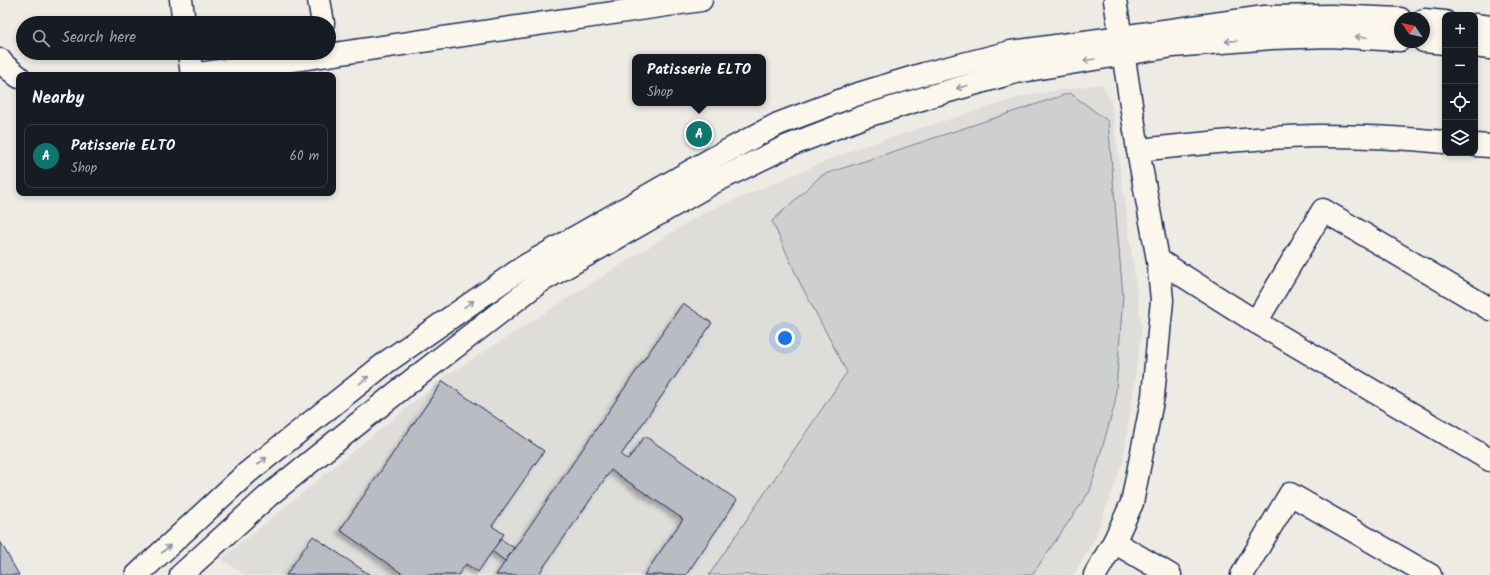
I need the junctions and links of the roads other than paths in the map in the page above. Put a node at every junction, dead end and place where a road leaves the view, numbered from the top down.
1 (181, 0) edge
2 (319, 0) edge
3 (701, 0) edge
4 (1115, 0) edge
5 (599, 8) edge
6 (183, 16) edge
7 (322, 16) edge
8 (1394, 19) edge
9 (1430, 21) edge
10 (1442, 22) edge
11 (1478, 25) edge
12 (1490, 27) edge
13 (1394, 40) edge
14 (1430, 42) edge
15 (1442, 43) edge
16 (1122, 46) junction
17 (1478, 46) edge
18 (1490, 48) edge
19 (336, 52) edge
20 (0, 60) edge
21 (190, 60) edge
22 (288, 60) edge
23 (192, 72) edge
24 (211, 72) edge
25 (16, 75) edge
26 (1442, 142) edge
27 (1478, 145) edge
28 (1490, 146) edge
29 (1138, 150) junction
30 (1158, 260) junction
31 (1490, 309) edge
32 (1256, 322) junction
33 (1490, 460) edge
34 (1114, 542) junction
35 (137, 575) edge
36 (181, 575) edge
37 (1095, 575) edge
38 (1170, 575) edge
39 (1242, 575) edge
40 (1430, 575) edge

1 - 6 street
2 - 7 street
3 - 5 street
4 - 16 street
5 - 19 street
8 - 16 street
9 - 10 street
11 - 12 street
13 -> 16 street
14 - 15 street
16 - 29 street
35 -> 16 street
16 -> 36 street
17 - 18 street
20 - 25 street
21 - 23 street
22 - 24 street
26 - 29 street
27 - 28 street
29 - 30 street
30 - 32 street
30 - 34 street
31 - 32 street
32 - 33 street
34 - 37 street
34 - 38 street
39 - 40 street

